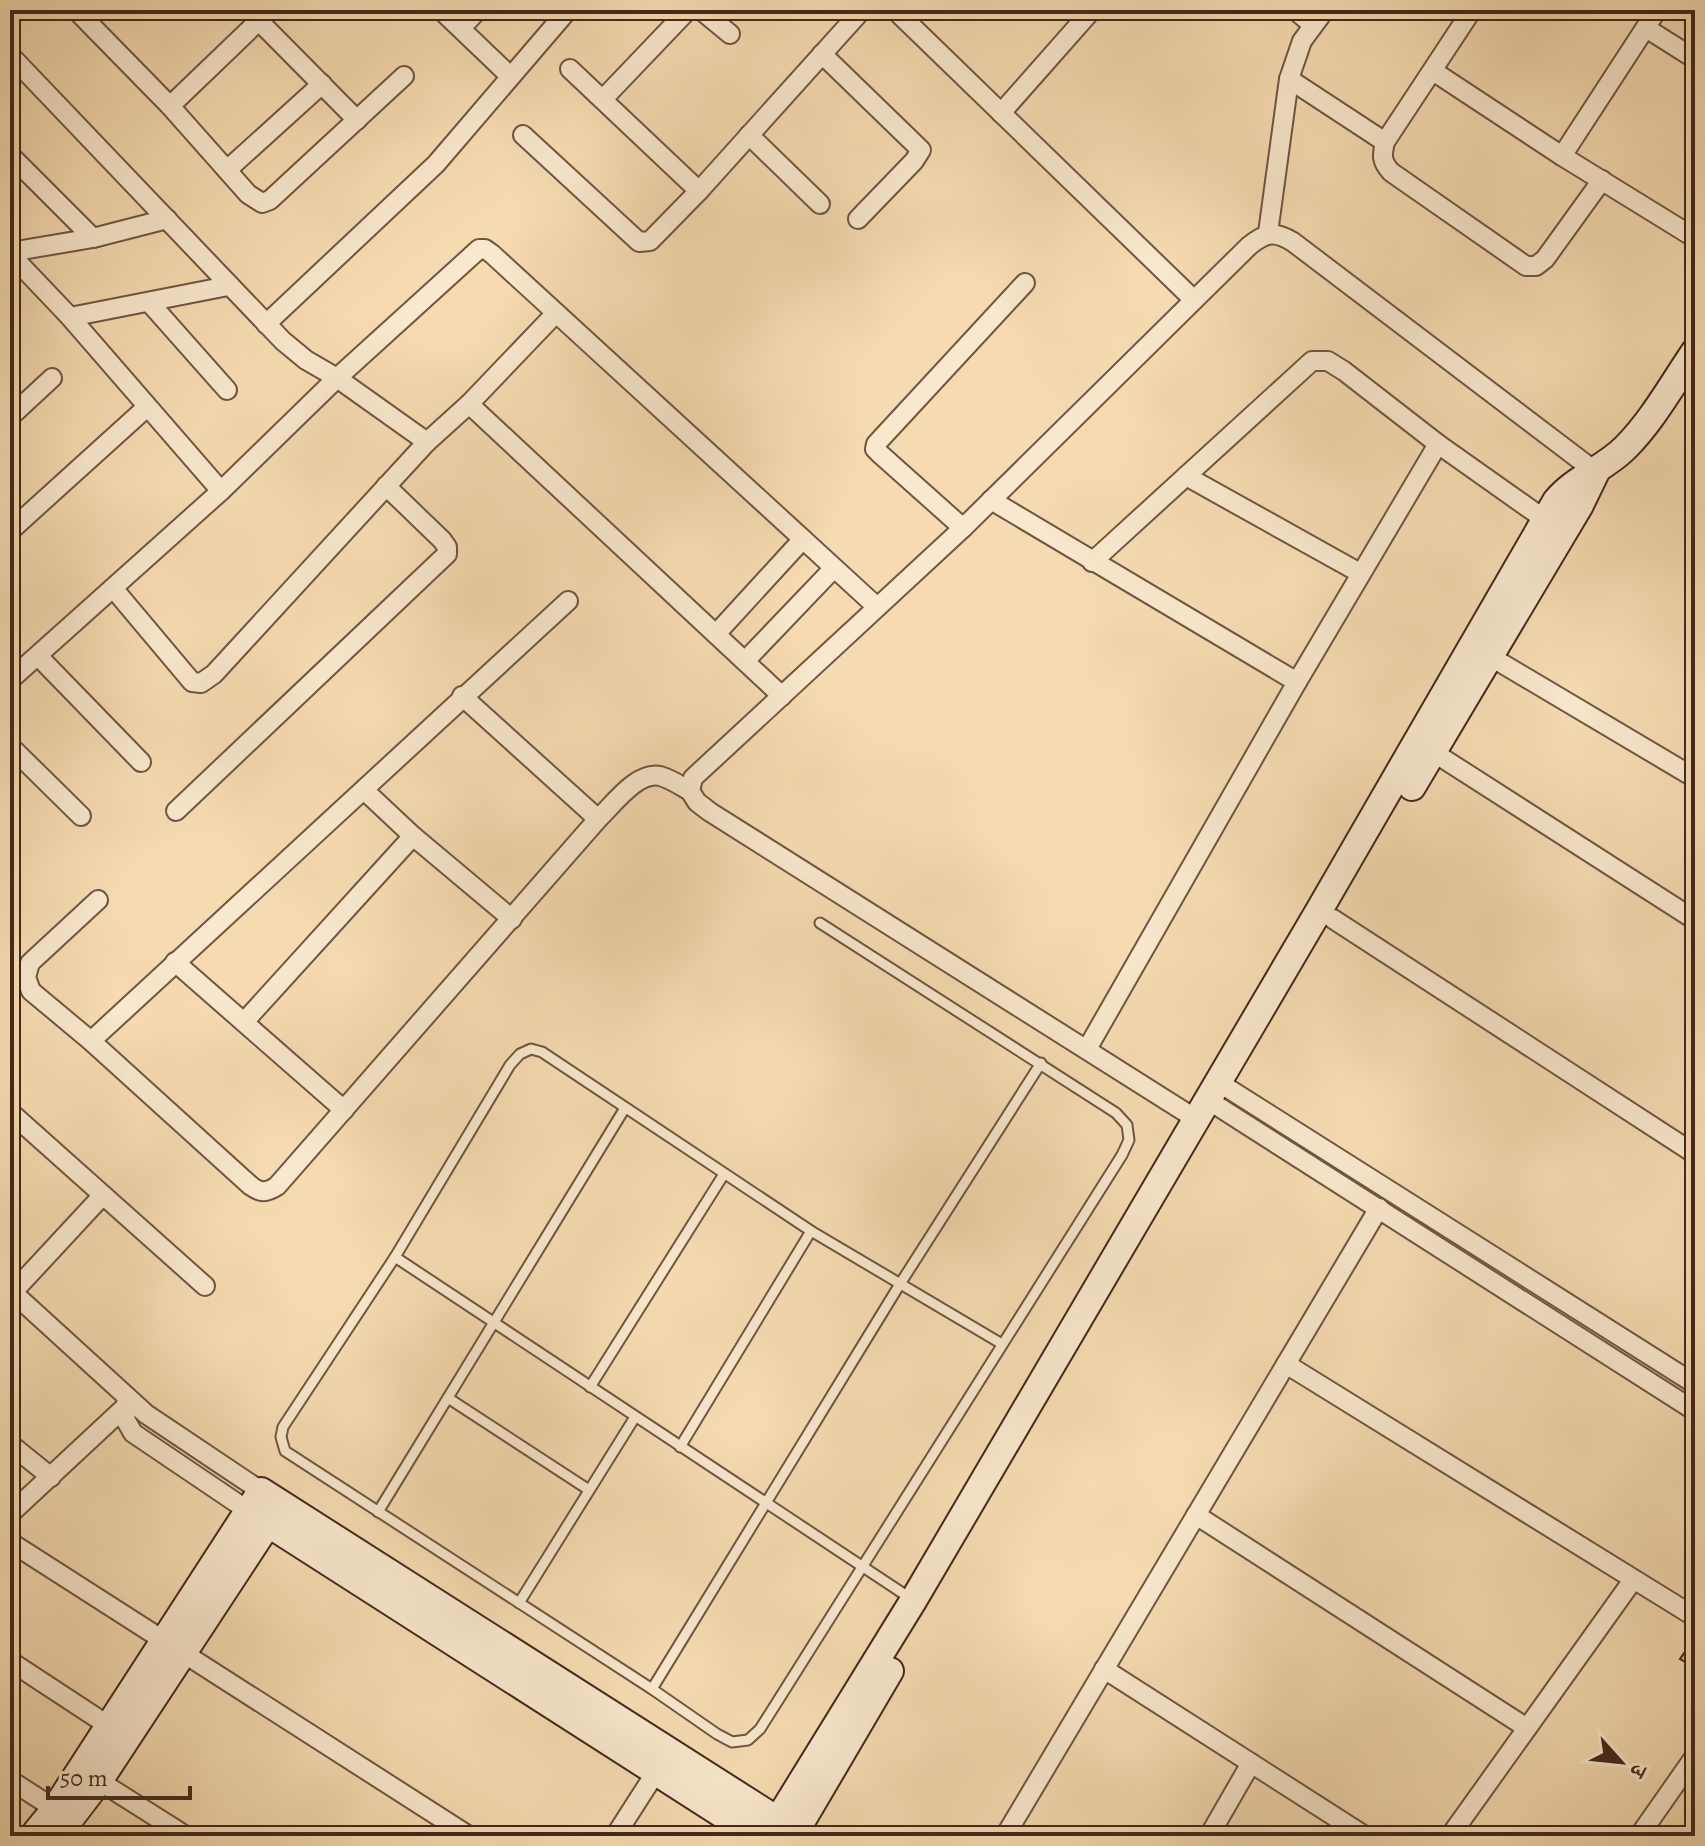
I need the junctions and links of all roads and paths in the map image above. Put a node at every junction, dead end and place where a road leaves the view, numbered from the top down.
1 (76, 10) edge
2 (441, 10) edge
3 (478, 10) edge
4 (568, 10) edge
5 (688, 10) edge
6 (701, 10) edge
7 (862, 10) edge
8 (895, 10) edge
9 (1092, 10) edge
10 (1295, 10) edge
11 (1472, 10) edge
12 (1657, 10) edge
13 (259, 14) edge
14 (1319, 17) edge
15 (461, 28) junction
16 (1646, 28) junction
17 (730, 34) dead end
18 (822, 54) junction
19 (10, 55) edge
20 (1695, 59) edge
21 (570, 69) dead end
22 (1433, 71) junction
23 (404, 76) dead end
24 (510, 76) junction
25 (1289, 79) junction
26 (322, 84) junction
27 (603, 99) junction
28 (170, 106) junction
29 (1001, 113) junction
30 (357, 120) junction
31 (523, 135) dead end
32 (749, 135) junction
33 (1385, 142) junction
34 (10, 155) edge
35 (1562, 156) junction
36 (227, 170) junction
37 (1602, 180) junction
38 (699, 191) junction
39 (820, 204) dead end
40 (167, 219) junction
41 (858, 219) dead end
42 (1268, 233) junction
43 (93, 238) junction
44 (1695, 238) edge
45 (10, 253) edge
46 (1025, 283) dead end
47 (228, 286) junction
48 (1194, 300) junction
49 (149, 302) junction
50 (556, 313) junction
51 (70, 317) junction
52 (266, 324) junction
53 (1695, 351) edge
54 (52, 378) dead end
55 (337, 378) junction
56 (227, 390) dead end
57 (469, 404) junction
58 (147, 407) junction
59 (10, 417) edge
60 (427, 442) junction
61 (1438, 444) junction
62 (1596, 472) junction
63 (1186, 476) junction
64 (386, 486) junction
65 (221, 491) junction
66 (991, 500) junction
67 (1544, 519) junction
68 (12, 525) edge
69 (963, 528) junction
70 (803, 539) junction
71 (1092, 562) junction
72 (834, 568) junction
73 (1360, 573) junction
74 (113, 588) junction
75 (568, 601) dead end
76 (877, 607) junction
77 (716, 634) junction
78 (1482, 651) junction
79 (38, 656) junction
80 (745, 661) junction
81 (10, 680) edge
82 (1297, 682) junction
83 (462, 696) junction
84 (782, 696) junction
85 (10, 746) edge
86 (1433, 752) junction
87 (141, 762) dead end
88 (1695, 778) edge
89 (364, 790) junction
90 (690, 791) junction
91 (176, 811) dead end
92 (81, 816) dead end
93 (598, 819) junction
94 (413, 836) junction
95 (98, 900) dead end
96 (512, 919) junction
97 (1333, 919) junction
98 (1695, 920) edge
99 (820, 923) dead end
100 (175, 962) junction
101 (244, 1022) junction
102 (91, 1041) junction
103 (1087, 1049) junction
104 (1041, 1063) junction
105 (1215, 1100) junction
106 (625, 1108) junction
107 (344, 1110) junction
108 (10, 1112) edge
109 (1695, 1154) edge
110 (724, 1174) junction
111 (103, 1195) junction
112 (1379, 1208) junction
113 (811, 1231) junction
114 (395, 1257) junction
115 (900, 1284) junction
116 (205, 1286) dead end
117 (11, 1291) edge
118 (493, 1323) junction
119 (1002, 1344) junction
120 (1286, 1364) junction
121 (1695, 1384) edge
122 (590, 1387) junction
123 (448, 1398) junction
124 (127, 1401) junction
125 (1695, 1411) edge
126 (635, 1417) junction
127 (10, 1444) edge
128 (680, 1447) junction
129 (51, 1477) junction
130 (589, 1490) junction
131 (766, 1504) junction
132 (264, 1507) junction
133 (378, 1512) junction
134 (10, 1514) edge
135 (1196, 1515) junction
136 (10, 1542) edge
137 (863, 1567) junction
138 (1633, 1580) junction
139 (913, 1601) junction
140 (519, 1603) junction
141 (1695, 1617) edge
142 (173, 1646) junction
143 (10, 1661) edge
144 (1104, 1669) junction
145 (652, 1689) junction
146 (109, 1726) junction
147 (1527, 1728) junction
148 (1251, 1763) junction
149 (1693, 1764) edge
150 (656, 1772) junction
151 (10, 1780) edge
152 (99, 1781) junction
153 (55, 1809) junction
154 (442, 1819) junction
155 (784, 1831) edge
156 (33, 1836) edge
157 (57, 1836) edge
158 (186, 1836) edge
159 (432, 1836) edge
160 (469, 1836) edge
161 (615, 1836) edge
162 (756, 1836) edge
163 (1005, 1836) edge
164 (1209, 1836) edge
165 (1365, 1836) edge
166 (1450, 1836) edge
167 (1639, 1836) edge

1 - 28 street
2 - 15 street
3 - 15 street
4 - 24 street
5 - 27 street
6 - 17 street
7 - 18 street
8 - 29 street
9 - 29 street
10 - 14 street
11 - 22 street
12 - 16 street
13 - 26 street
13 - 28 street
14 - 25 street
15 - 24 street
16 - 20 street
16 - 35 street
18 - 32 street
18 - 41 street
19 - 40 street
21 - 27 street
22 - 33 street
22 - 35 street
23 - 30 street
24 - 52 street
25 - 33 street
25 - 42 street
26 - 30 street
26 - 36 street
27 - 38 street
28 - 36 street
29 - 48 street
30 - 36 street
31 - 38 street
32 - 38 street
32 - 39 street
33 - 37 street
34 - 43 street
35 - 37 street
37 - 44 street
40 - 43 street
40 - 47 street
42 - 48 street
42 - 62 street
43 - 45 street
45 - 51 street
46 - 69 street
47 - 49 street
47 - 52 street
48 - 66 street
49 - 51 street
49 - 56 street
50 - 55 street
50 - 57 street
50 - 70 street
51 - 58 street
52 - 55 street
53 - 62 street
54 - 59 street
55 - 60 street
55 - 65 street
57 - 60 street
57 - 77 street
58 - 65 street
58 - 68 street
60 - 64 street
61 - 63 street
61 - 67 street
61 - 73 street
62 - 67 street
62 - 78 street
63 - 71 street
63 - 73 street
64 - 74 street
64 - 91 street
65 - 74 street
66 - 69 street
66 - 71 street
67 - 78 street
69 - 76 street
70 - 72 street
70 - 77 street
71 - 82 street
72 - 76 street
72 - 80 street
73 - 82 street
74 - 79 street
75 - 83 street
76 - 84 street
77 - 80 street
78 - 86 street
78 - 88 street
78 - 105 street
79 - 81 street
79 - 87 street
80 - 84 street
82 - 103 street
83 - 89 street
83 - 93 street
84 - 90 street
85 - 92 street
86 - 97 street
86 - 98 street
89 - 94 street
89 - 100 street
90 - 93 street
90 - 103 street
93 - 96 street
94 - 96 street
94 - 101 street
95 - 102 street
96 - 107 street
97 - 105 street
97 - 109 street
99 - 104 lane
100 - 101 street
100 - 102 street
101 - 107 street
102 - 107 street
103 - 105 street
104 - 115 lane
104 - 119 lane
105 - 112 street
105 - 121 street
105 - 139 street
105 - 155 street
106 - 110 lane
106 - 114 lane
106 - 118 lane
108 - 111 street
110 - 113 lane
110 - 122 lane
111 - 116 street
111 - 117 street
112 - 120 street
112 - 125 street
113 - 115 lane
113 - 128 lane
114 - 118 lane
114 - 133 lane
115 - 119 lane
115 - 131 lane
117 - 124 street
118 - 122 lane
118 - 123 lane
119 - 137 lane
120 - 135 street
120 - 138 street
122 - 126 lane
123 - 130 lane
123 - 133 lane
124 - 129 street
124 - 132 street
126 - 128 lane
126 - 130 lane
127 - 129 street
128 - 131 lane
129 - 134 street
130 - 140 lane
131 - 137 lane
131 - 145 lane
132 - 142 street
132 - 150 street
132 - 155 street
133 - 140 lane
135 - 144 street
135 - 147 street
136 - 142 street
137 - 139 lane
137 - 145 lane
138 - 141 street
138 - 147 street
139 - 155 street
140 - 145 lane
142 - 146 street
142 - 152 street
142 - 154 street
143 - 146 street
144 - 148 street
144 - 163 street
146 - 153 street
147 - 166 street
148 - 164 street
148 - 165 street
149 - 167 street
150 - 161 street
150 - 162 street
151 - 153 street
152 - 157 street
152 - 158 street
153 - 156 street
154 - 159 street
154 - 160 street

